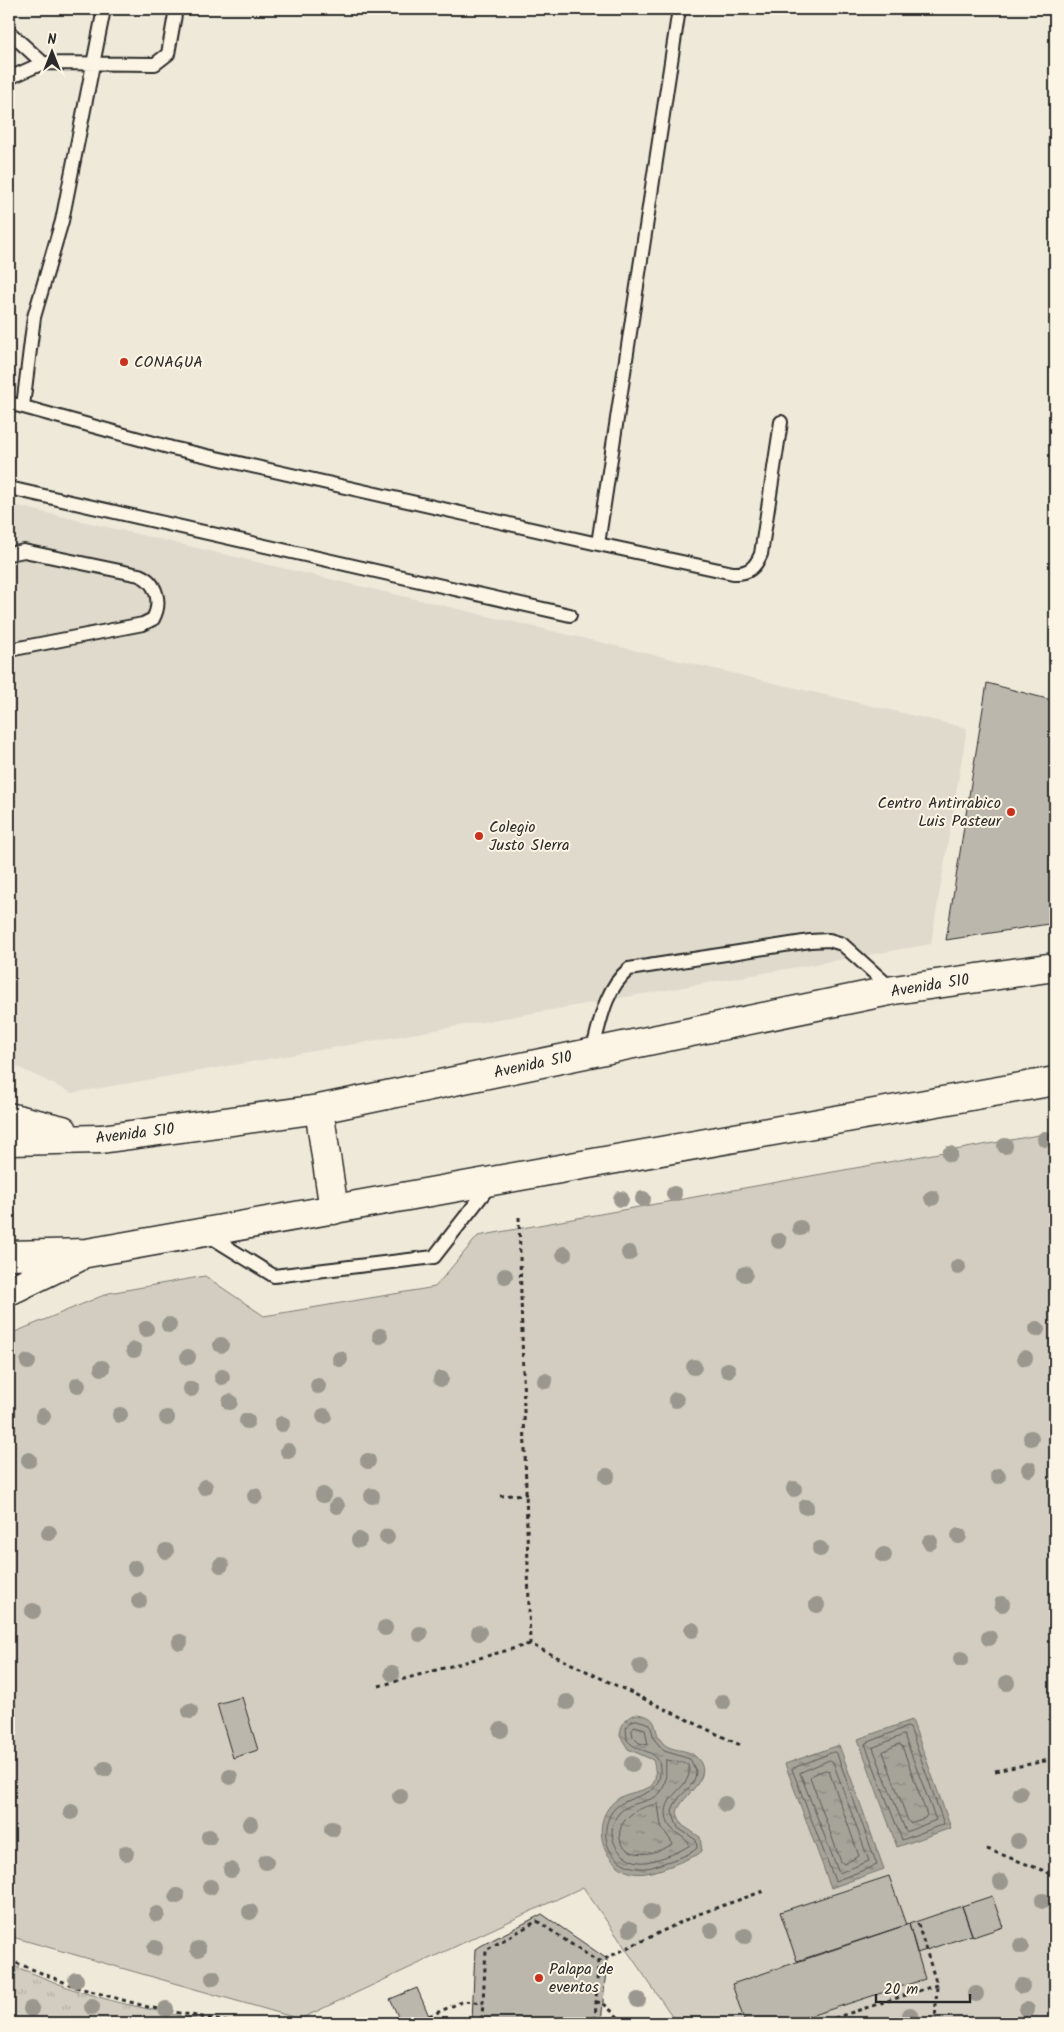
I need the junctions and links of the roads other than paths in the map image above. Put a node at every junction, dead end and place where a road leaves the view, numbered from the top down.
1 (104, 9) edge
2 (176, 9) edge
3 (679, 9) edge
4 (9, 32) edge
5 (43, 63) junction
6 (94, 65) junction
7 (9, 78) edge
8 (9, 402) edge
9 (23, 406) junction
10 (781, 422) dead end
11 (9, 488) edge
12 (598, 544) junction
13 (9, 554) edge
14 (570, 615) dead end
15 (9, 650) edge
16 (1055, 967) edge
17 (894, 990) junction
18 (592, 1053) junction
19 (1055, 1081) edge
20 (319, 1109) junction
21 (9, 1117) edge
22 (101, 1139) junction
23 (9, 1142) edge
24 (493, 1181) junction
25 (334, 1210) junction
26 (204, 1233) junction
27 (87, 1253) junction
28 (9, 1255) edge
29 (9, 1291) edge

1 - 6 lane
2 - 6 lane
3 - 12 lane
4 - 5 lane
5 - 6 lane
5 - 7 lane
6 - 9 lane
8 - 9 lane
9 - 12 lane
10 - 12 lane
11 - 14 lane
13 - 15 lane
16 - 17 main road, Avenida 510
17 - 18 main road, Avenida 510
17 - 18 lane
18 - 20 main road, Avenida 510
19 - 24 main road
20 - 22 main road, Avenida 510
20 - 25 main road
21 - 22 main road
22 - 23 main road, Avenida 510
24 - 25 main road
24 - 26 lane
25 - 26 main road
26 - 27 main road
27 - 28 main road
27 - 29 main road

